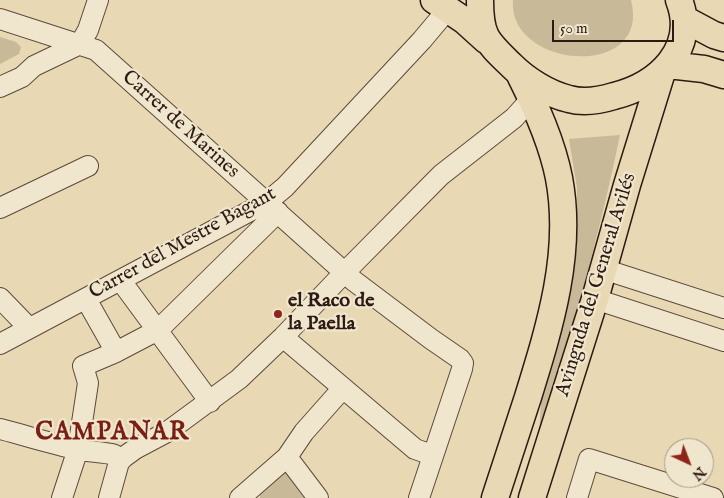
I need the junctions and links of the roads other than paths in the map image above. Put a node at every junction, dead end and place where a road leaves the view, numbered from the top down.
1 (98, 0) edge
2 (480, 0) edge
3 (441, 4) edge
4 (682, 7) edge
5 (0, 19) edge
6 (724, 38) edge
7 (486, 40) junction
8 (80, 44) junction
9 (665, 69) junction
10 (520, 75) junction
11 (724, 75) edge
12 (0, 87) edge
13 (532, 98) junction
14 (88, 166) dead end
15 (272, 207) junction
16 (0, 208) edge
17 (603, 270) junction
18 (344, 272) junction
19 (121, 280) junction
20 (0, 298) edge
21 (86, 299) junction
22 (595, 299) junction
23 (724, 308) edge
24 (29, 328) junction
25 (158, 330) junction
26 (283, 337) junction
27 (724, 341) edge
28 (0, 344) edge
29 (116, 352) junction
30 (343, 388) junction
31 (210, 402) junction
32 (0, 429) edge
33 (78, 449) junction
34 (432, 455) junction
35 (286, 457) junction
36 (119, 462) junction
37 (504, 469) junction
38 (247, 496) edge
39 (62, 498) edge
40 (109, 498) edge
41 (318, 498) edge
42 (419, 498) edge
43 (495, 498) edge
44 (512, 498) edge
45 (532, 498) edge
46 (577, 498) edge
47 (713, 498) edge

1 - 8 street
2 - 7 main road
3 - 7 main road
3 - 15 street, Carrer del Mestre Bagant
4 - 6 main road
4 - 9 main road
5 - 8 street, Carrer de Marines
7 - 10 main road
8 - 12 street
8 - 15 street, Carrer de Marines
9 - 10 main road
9 - 11 main road
9 - 17 main road, Avinguda del General Avilés
10 - 13 main road, Avinguda del General Avilés
13 - 18 street
13 - 37 main road, Avinguda del General Avilés
14 - 16 street
15 - 18 street, Carrer de Marines
15 - 19 street, Carrer del Mestre Bagant
15 - 25 street
17 - 22 main road, Avinguda del General Avilés
17 - 23 street
18 - 26 street
18 - 34 street, Carrer de Marines
19 - 21 street, Carrer del Mestre Bagant
19 - 25 street
20 - 24 street
21 - 24 street, Carrer del Mestre Bagant
21 - 29 street
22 - 27 street
22 - 45 main road, Avinguda del General Avilés
24 - 28 street, Carrer del Mestre Bagant
25 - 29 street
25 - 31 street
26 - 30 street
26 - 31 street
29 - 33 street
30 - 34 street
30 - 35 street
31 - 36 street
32 - 33 street
33 - 36 street
33 - 39 street
34 - 42 street
35 - 38 street
35 - 41 street
36 - 40 street
37 - 43 main road, Avinguda del General Avilés
37 - 44 main road
46 - 47 street

